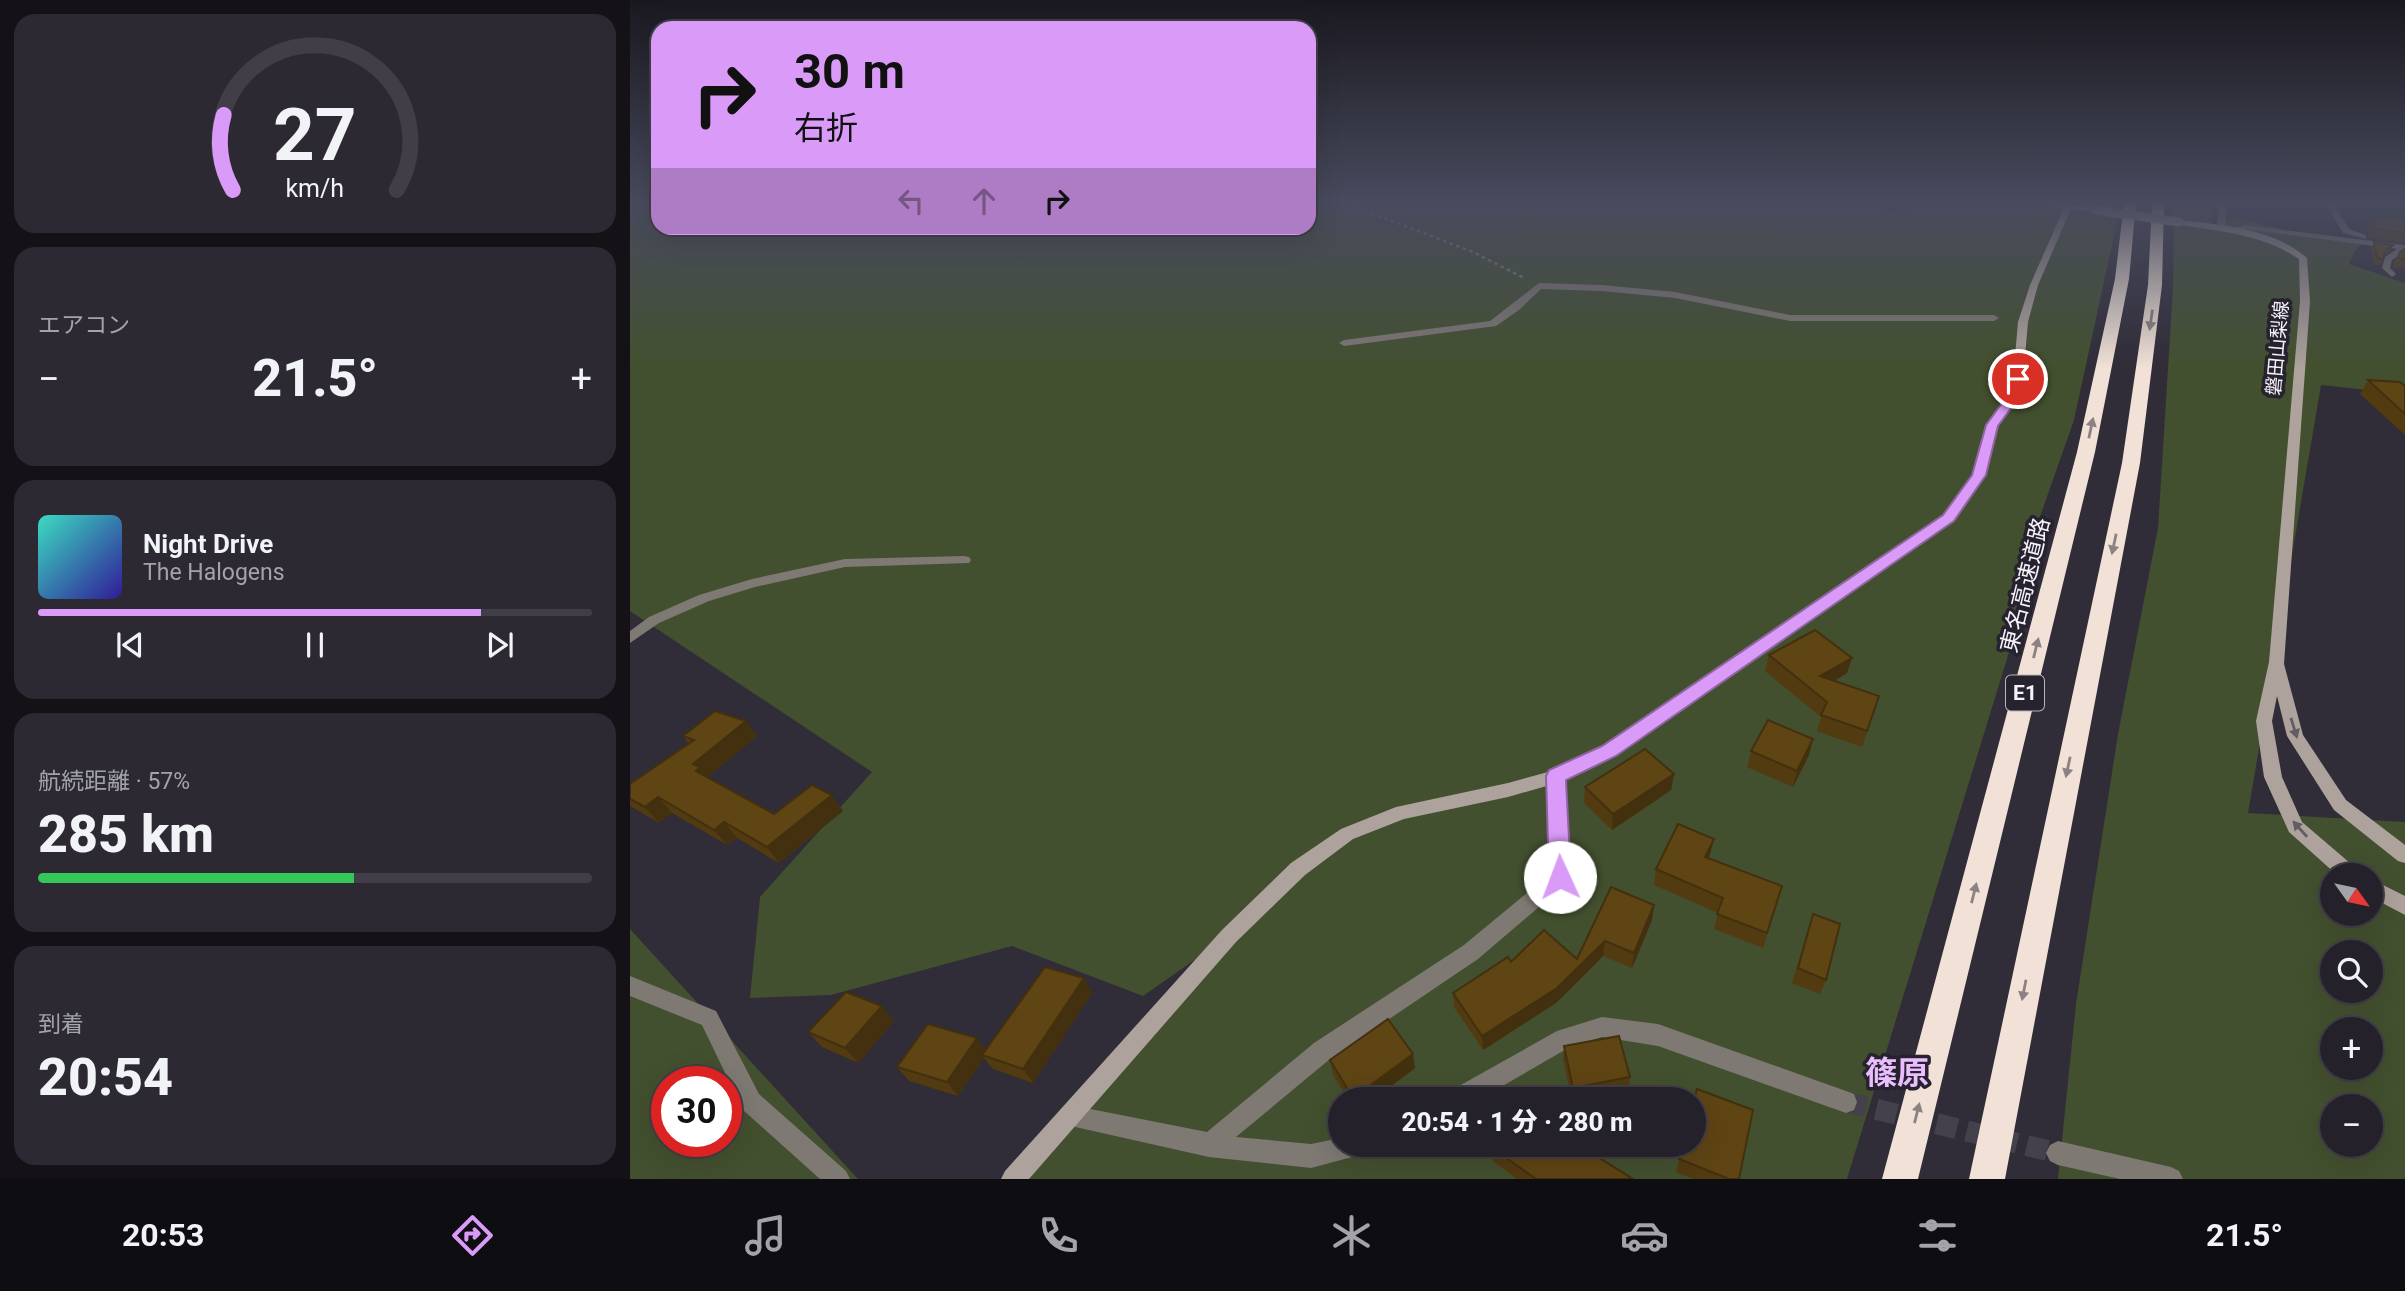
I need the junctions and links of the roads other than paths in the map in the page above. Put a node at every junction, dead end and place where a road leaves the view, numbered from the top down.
1 (2046, 258) edge
2 (2124, 258) edge
3 (2156, 258) edge
4 (2303, 258) edge
5 (2389, 258) edge
6 (2392, 274) dead end
7 (1994, 318) dead end
8 (1343, 343) dead end
9 (964, 559) dead end
10 (630, 638) edge
11 (2277, 662) junction
12 (1556, 776) junction
13 (2405, 855) edge
14 (2336, 863) edge
15 (2384, 894) edge
16 (2405, 906) edge
17 (630, 986) edge
18 (1479, 1087) edge
19 (1846, 1102) tunnel mouth
20 (1070, 1116) junction
21 (1209, 1145) junction
22 (1328, 1152) edge
23 (2058, 1153) tunnel mouth
24 (838, 1179) edge
25 (1013, 1179) edge
26 (1900, 1179) edge
27 (1987, 1179) edge
28 (2171, 1179) edge

1 - 12 street
26 -> 2 highway, 東名高速道路 / E1
3 -> 27 highway
4 - 11 street, 磐田山梨線
5 - 6 street
7 - 8 street
9 - 10 street
11 -> 13 street, 磐田山梨線
14 -> 11 street, 磐田山梨線
12 - 20 street
12 - 21 street
15 - 16 street
17 - 24 street
18 - 19 street
20 - 21 street
20 - 25 street
21 - 22 street
23 - 28 street

